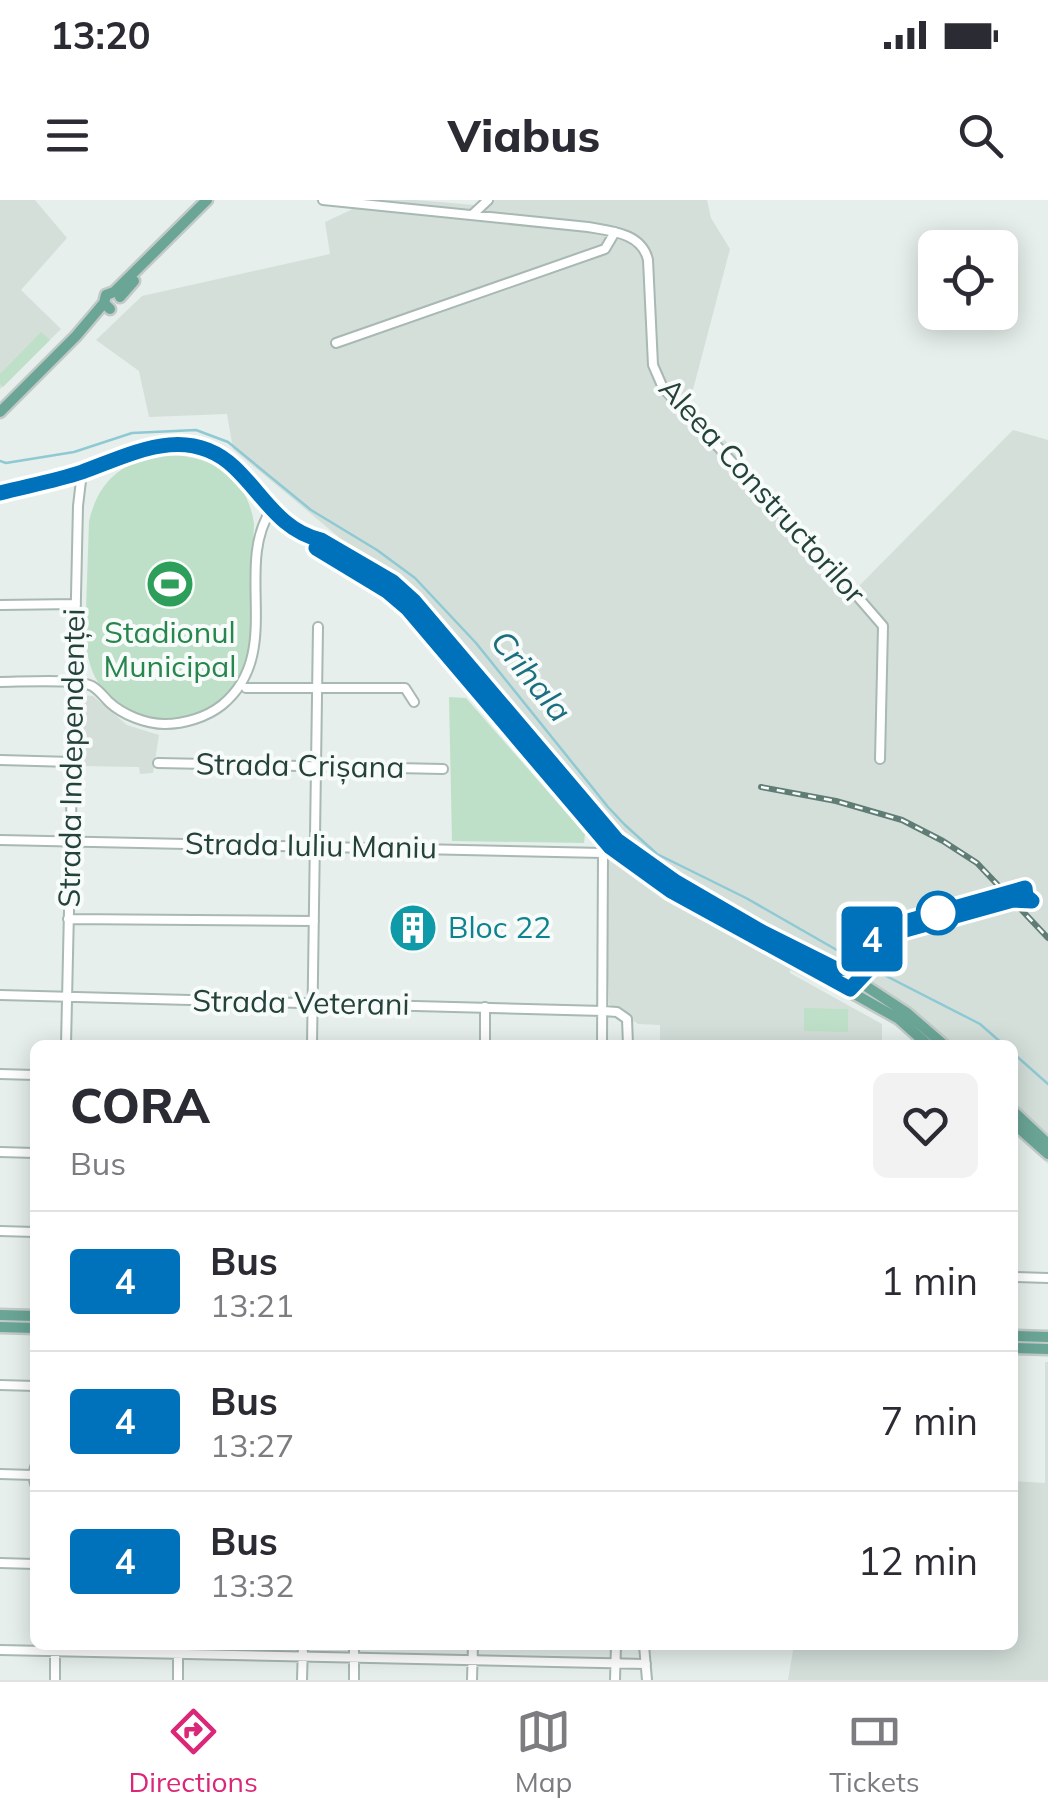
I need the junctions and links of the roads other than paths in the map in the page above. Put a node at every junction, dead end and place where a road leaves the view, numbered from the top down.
1 (206, 200) edge
2 (323, 200) edge
3 (416, 200) edge
4 (488, 200) edge
5 (408, 208) junction
6 (472, 215) junction
7 (615, 232) junction
8 (336, 343) dead end
9 (0, 412) edge
10 (82, 472) junction
11 (0, 493) edge
12 (270, 510) junction
13 (76, 604) junction
14 (0, 605) edge
15 (318, 627) dead end
16 (0, 682) edge
17 (74, 683) junction
18 (246, 688) dead end
19 (318, 688) junction
20 (414, 702) dead end
21 (880, 758) dead end
22 (0, 760) edge
23 (72, 762) junction
24 (158, 763) dead end
25 (316, 766) junction
26 (443, 769) dead end
27 (0, 840) edge
28 (69, 841) junction
29 (315, 845) junction
30 (610, 846) junction
31 (68, 919) junction
32 (314, 921) junction
33 (760, 935) junction
34 (0, 996) edge
35 (67, 998) junction
36 (312, 1003) junction
37 (485, 1007) junction
38 (603, 1010) junction
39 (66, 1040) edge
40 (312, 1040) edge
41 (484, 1040) edge
42 (602, 1040) edge
43 (628, 1040) edge
44 (922, 1040) edge
45 (938, 1040) edge
46 (0, 1074) edge
47 (30, 1075) edge
48 (1018, 1116) edge
49 (1018, 1127) edge
50 (1048, 1144) edge
51 (0, 1152) edge
52 (30, 1153) edge
53 (1048, 1154) edge
54 (0, 1231) edge
55 (30, 1232) edge
56 (1018, 1277) edge
57 (1048, 1278) edge
58 (0, 1316) edge
59 (30, 1316) edge
60 (0, 1327) edge
61 (30, 1328) edge
62 (1018, 1336) edge
63 (1048, 1336) edge
64 (1018, 1348) edge
65 (1048, 1349) edge
66 (0, 1385) edge
67 (30, 1386) edge
68 (0, 1474) edge
69 (30, 1475) edge
70 (0, 1563) edge
71 (30, 1564) edge
72 (30, 1649) edge
73 (0, 1650) edge
74 (55, 1650) edge
75 (178, 1650) edge
76 (302, 1650) edge
77 (354, 1650) edge
78 (473, 1650) edge
79 (616, 1650) edge
80 (645, 1650) edge
81 (302, 1658) junction
82 (354, 1659) junction
83 (472, 1662) junction
84 (616, 1664) junction
85 (646, 1664) junction
86 (55, 1680) edge
87 (178, 1680) edge
88 (302, 1680) edge
89 (354, 1680) edge
90 (472, 1680) edge
91 (615, 1680) edge
92 (647, 1680) edge

1 - 9 main road
2 - 5 street
3 - 5 street
4 - 6 street
5 - 6 street
6 - 7 street
7 - 8 street
7 - 21 street, Aleea Constructorilor
10 - 11 main road
10 - 12 main road
10 - 13 street, Strada Independenței
12 - 17 street
12 - 30 main road
13 - 14 street
13 - 17 street, Strada Independenței
15 - 19 street
16 - 17 street
17 - 23 street, Strada Independenței
18 - 19 street
19 - 20 street
19 - 25 street
22 - 23 street
23 - 28 street, Strada Independenței
24 - 25 street, Strada Crișana
25 - 26 street, Strada Crișana
25 - 29 street
27 - 28 street, Strada Iuliu Maniu
28 - 29 street, Strada Iuliu Maniu
28 - 31 street, Strada Independenței
29 - 30 street, Strada Iuliu Maniu
29 - 32 street
30 - 33 main road
30 - 38 street
31 - 32 street
31 - 35 street, Strada Independenței
32 - 36 street
33 - 44 main road
33 - 45 main road
34 - 35 street, Strada Veterani
35 - 36 street, Strada Veterani
35 - 39 street, Strada Independenței
36 - 37 street, Strada Veterani
36 - 40 street
37 - 38 street, Strada Veterani
37 - 41 street
38 - 42 street
38 - 43 street
46 - 47 street
48 - 50 main road
49 - 53 main road
51 - 52 street
54 - 55 street
56 - 57 street
58 - 59 main road
60 - 61 main road
62 - 63 main road
64 - 65 main road
66 - 67 street
68 - 69 street
70 - 71 street
72 - 73 street
74 - 86 street
75 - 81 street
75 - 87 street
76 - 81 street
77 - 82 street
78 - 83 street
79 - 84 street
80 - 85 street
81 - 82 street
81 - 88 street
82 - 83 street
82 - 89 street
83 - 84 street
83 - 90 street
84 - 85 street
84 - 91 street
85 - 92 street

